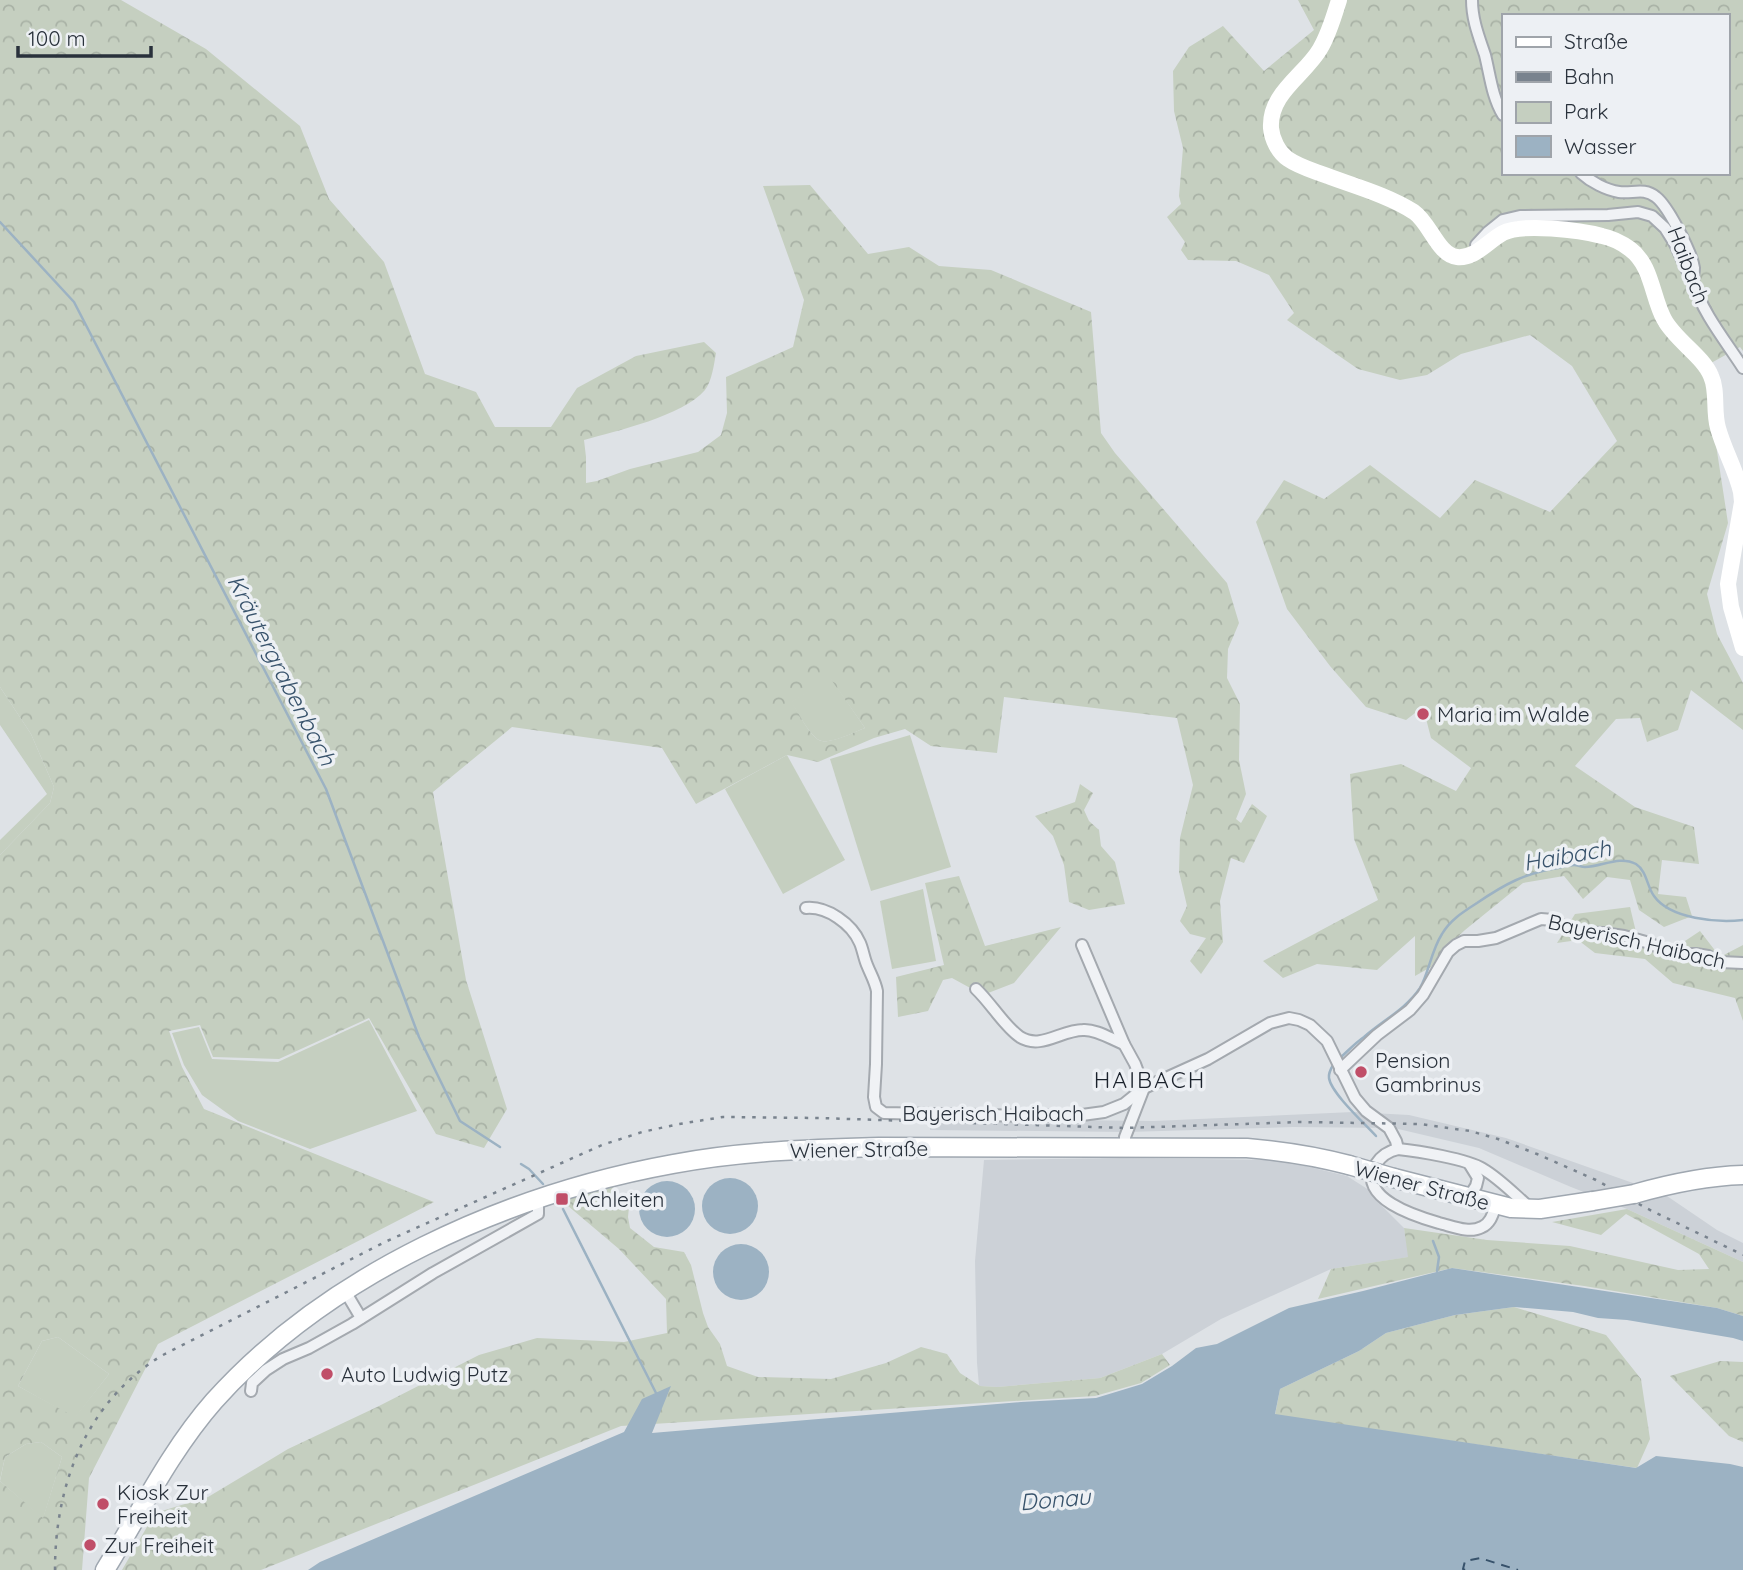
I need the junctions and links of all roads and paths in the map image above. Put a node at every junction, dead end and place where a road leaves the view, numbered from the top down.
1 (1339, 0) edge
2 (1472, 0) edge
3 (1502, 113) edge
4 (1584, 175) edge
5 (1480, 249) junction
6 (1693, 282) junction
7 (1743, 368) edge
8 (1743, 648) edge
9 (806, 908) dead end
10 (1082, 945) dead end
11 (1743, 963) edge
12 (976, 989) dead end
13 (1124, 1044) junction
14 (1339, 1067) junction
15 (1144, 1088) junction
16 (1125, 1149) junction
17 (1398, 1149) junction
18 (1468, 1163) junction
19 (1743, 1175) edge
20 (1468, 1198) junction
21 (538, 1199) junction
22 (1496, 1205) junction
23 (1531, 1209) junction
24 (345, 1291) junction
25 (361, 1318) junction
26 (272, 1344) junction
27 (283, 1359) junction
28 (251, 1391) dead end
29 (106, 1570) edge

1 - 5 main road
2 - 3 street
4 - 6 street, Haibach
5 - 6 street
5 - 8 main road
6 - 7 street, Haibach
9 - 15 street, Bayerisch Haibach
10 - 13 street
11 - 14 street, Bayerisch Haibach
12 - 13 street
13 - 15 street
14 - 15 street, Bayerisch Haibach
14 - 17 street, Bayerisch Haibach
15 - 16 street
16 - 20 main road, Wiener Straße, bridge
16 - 21 main road, Wiener Straße
17 - 18 street
17 - 22 street
18 - 20 street
18 - 23 street
19 - 23 main road, Wiener Straße, bridge
20 - 22 main road, Wiener Straße
21 - 24 main road, Wiener Straße
21 - 25 street
22 - 23 main road, Wiener Straße
24 - 25 street
24 - 26 main road, Wiener Straße
25 - 27 street
26 - 27 street
26 - 29 main road, Wiener Straße
27 - 28 street

